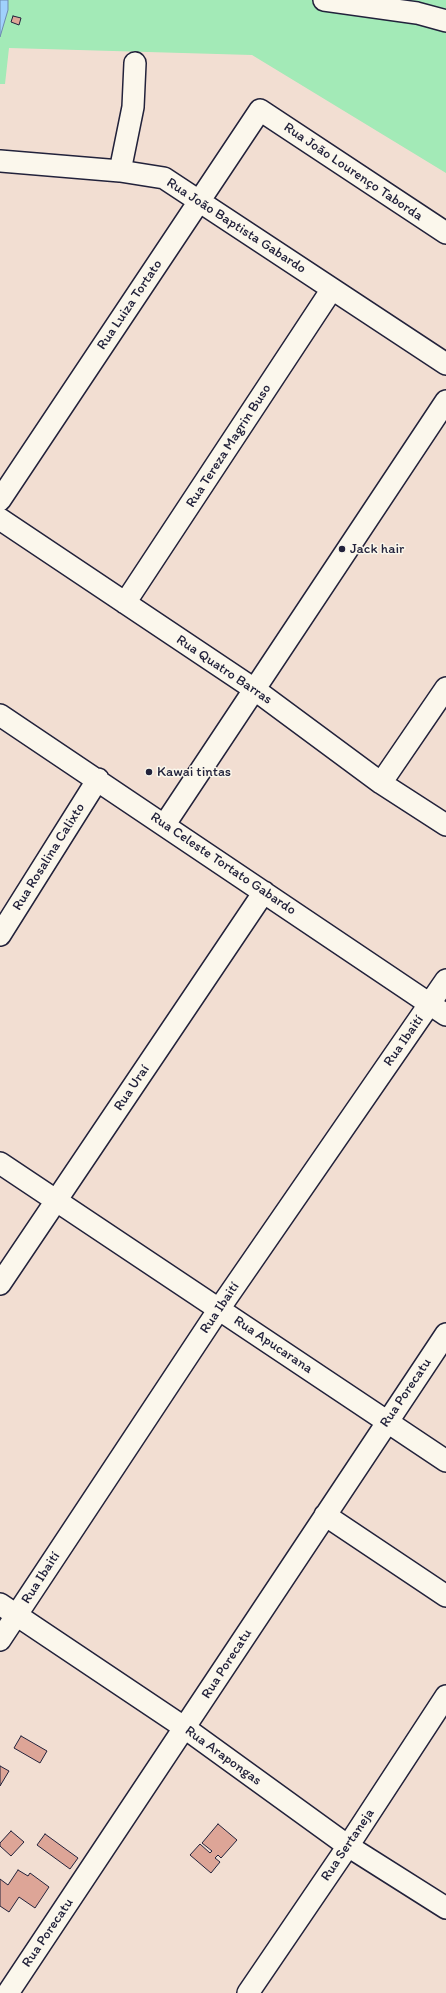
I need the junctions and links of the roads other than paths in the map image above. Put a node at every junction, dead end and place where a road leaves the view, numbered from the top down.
1 (324, 0) edge
2 (386, 4) edge
3 (446, 21) edge
4 (135, 63) dead end
5 (260, 110) joint
6 (0, 162) edge
7 (120, 171) junction
8 (199, 201) junction
9 (446, 233) edge
10 (332, 289) junction
11 (446, 364) edge
12 (446, 401) edge
13 (0, 500) edge
14 (0, 519) edge
15 (125, 603) junction
16 (446, 688) edge
17 (254, 689) junction
18 (0, 715) edge
19 (98, 780) junction
20 (381, 783) junction
21 (165, 824) junction
22 (446, 825) edge
23 (264, 892) junction
24 (0, 935) edge
25 (446, 980) edge
26 (438, 1009) edge
27 (0, 1163) edge
28 (56, 1199) junction
29 (0, 1284) edge
30 (219, 1309) junction
31 (446, 1334) edge
32 (387, 1422) junction
33 (446, 1461) edge
34 (325, 1515) junction
35 (446, 1596) edge
36 (8, 1610) edge
37 (0, 1640) edge
38 (446, 1696) edge
39 (185, 1728) junction
40 (348, 1846) junction
41 (446, 1908) edge
42 (8, 1993) edge
43 (248, 1993) edge

1 - 2 street
2 - 3 street
4 - 7 street
5 - 8 street, Rua Luiza Tortato
5 - 9 street, Rua João Lourenço Taborda
6 - 7 street, Rua João Baptista Gabardo
7 - 8 street, Rua João Baptista Gabardo
8 - 10 street, Rua João Baptista Gabardo
8 - 13 street, Rua Luiza Tortato
10 - 11 street, Rua João Baptista Gabardo
10 - 15 street, Rua Tereza Magrin Buso
12 - 17 street
14 - 15 street, Rua Quatro Barras
15 - 17 street, Rua Quatro Barras
16 - 20 street
17 - 20 street, Rua Quatro Barras
17 - 21 street
18 - 19 street, Rua Celeste Tortato Gabardo
19 - 21 street, Rua Celeste Tortato Gabardo
19 - 24 street, Rua Rosalina Calixto
20 - 22 street, Rua Quatro Barras
21 - 23 street, Rua Celeste Tortato Gabardo
23 - 26 street, Rua Celeste Tortato Gabardo
23 - 28 street, Rua Uraí
25 - 26 street, Rua Ibaití
26 - 30 street, Rua Ibaití
27 - 28 street, Rua Apucarana
28 - 29 street, Rua Uraí
28 - 30 street, Rua Apucarana
30 - 32 street, Rua Apucarana
30 - 36 street, Rua Ibaití
31 - 32 street, Rua Porecatu
32 - 33 street, Rua Apucarana
32 - 34 street, Rua Porecatu
34 - 35 street
34 - 39 street, Rua Porecatu
36 - 37 street, Rua Ibaití
36 - 39 street, Rua Arapongas
38 - 40 street, Rua Sertaneja
39 - 40 street, Rua Arapongas
39 - 42 street, Rua Porecatu
40 - 41 street, Rua Arapongas
40 - 43 street, Rua Sertaneja

